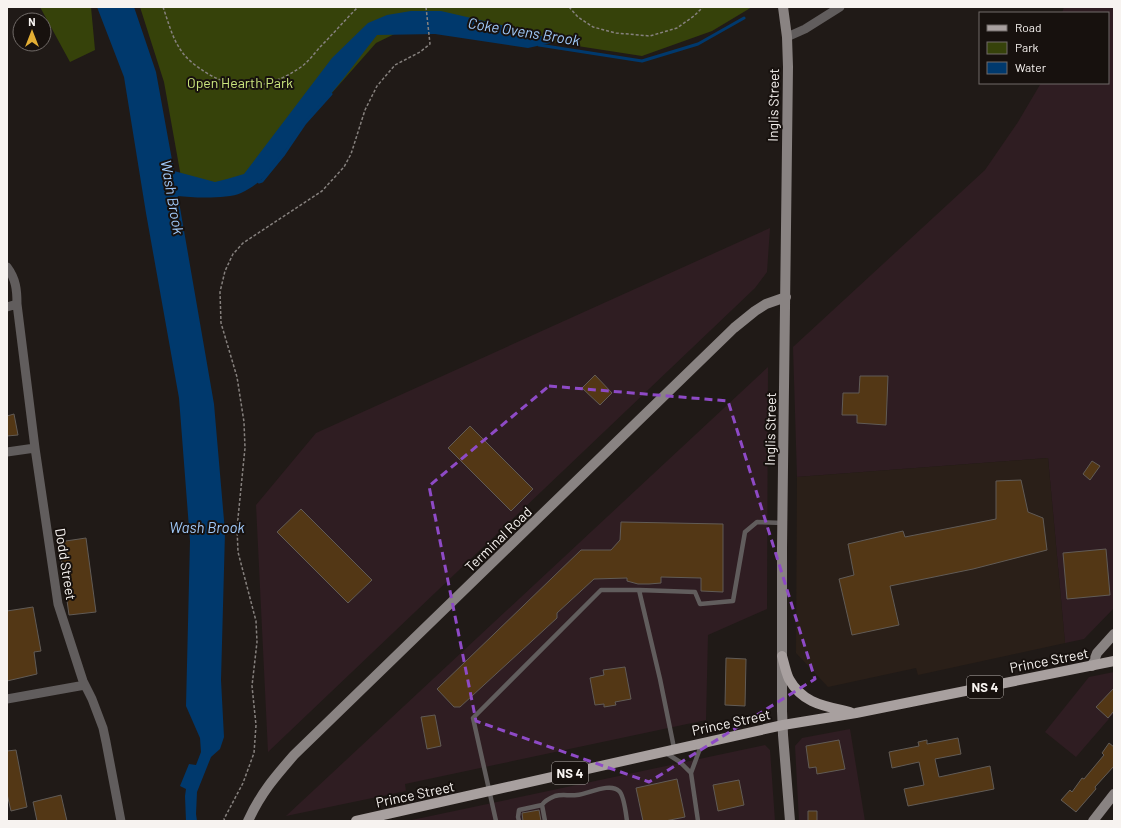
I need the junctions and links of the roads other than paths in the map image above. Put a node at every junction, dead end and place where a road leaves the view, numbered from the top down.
1 (783, 7) edge
2 (840, 7) edge
3 (787, 37) junction
4 (7, 267) edge
5 (786, 297) junction
6 (17, 304) junction
7 (7, 307) edge
8 (34, 448) junction
9 (7, 452) edge
10 (783, 523) junction
11 (639, 590) junction
12 (1114, 634) edge
13 (782, 656) junction
14 (1114, 661) edge
15 (1092, 666) junction
16 (85, 685) junction
17 (7, 700) edge
18 (856, 713) junction
19 (783, 725) junction
20 (702, 742) junction
21 (674, 748) junction
22 (663, 751) junction
23 (691, 773) junction
24 (490, 791) junction
25 (1114, 794) edge
26 (542, 804) junction
27 (121, 821) edge
28 (248, 821) edge
29 (356, 821) edge
30 (496, 821) edge
31 (519, 821) edge
32 (545, 821) edge
33 (627, 821) edge
34 (698, 821) edge
35 (790, 821) edge
36 (1093, 821) edge

1 - 3 street, Inglis Street
2 - 3 street
3 - 5 street, Inglis Street
4 - 6 street, Dodd Street
5 - 10 street, Inglis Street
5 - 28 street, Terminal Road
6 - 7 street
6 - 8 street, Dodd Street
8 - 9 street
8 - 16 street, Dodd Street
10 - 11 lane
10 - 13 street, Inglis Street
11 - 21 lane
11 - 24 lane
12 - 15 street
13 - 18 main road
13 - 19 street, Inglis Street
14 - 15 main road, Prince Street / NS 4
15 - 18 main road, Prince Street / NS 4
16 - 17 street
16 - 27 street, Dodd Street
18 - 19 main road, Prince Street / NS 4
19 - 20 main road, Prince Street / NS 4
19 - 35 street, Inglis Street
20 - 21 main road, Prince Street / NS 4
20 - 23 lane
21 - 22 main road, Prince Street / NS 4
22 - 23 lane
22 - 24 main road, Prince Street / NS 4
23 - 34 lane
24 - 29 main road, Prince Street / NS 4
24 - 30 lane
25 - 36 street
26 - 31 lane
26 - 32 lane
26 - 33 lane

